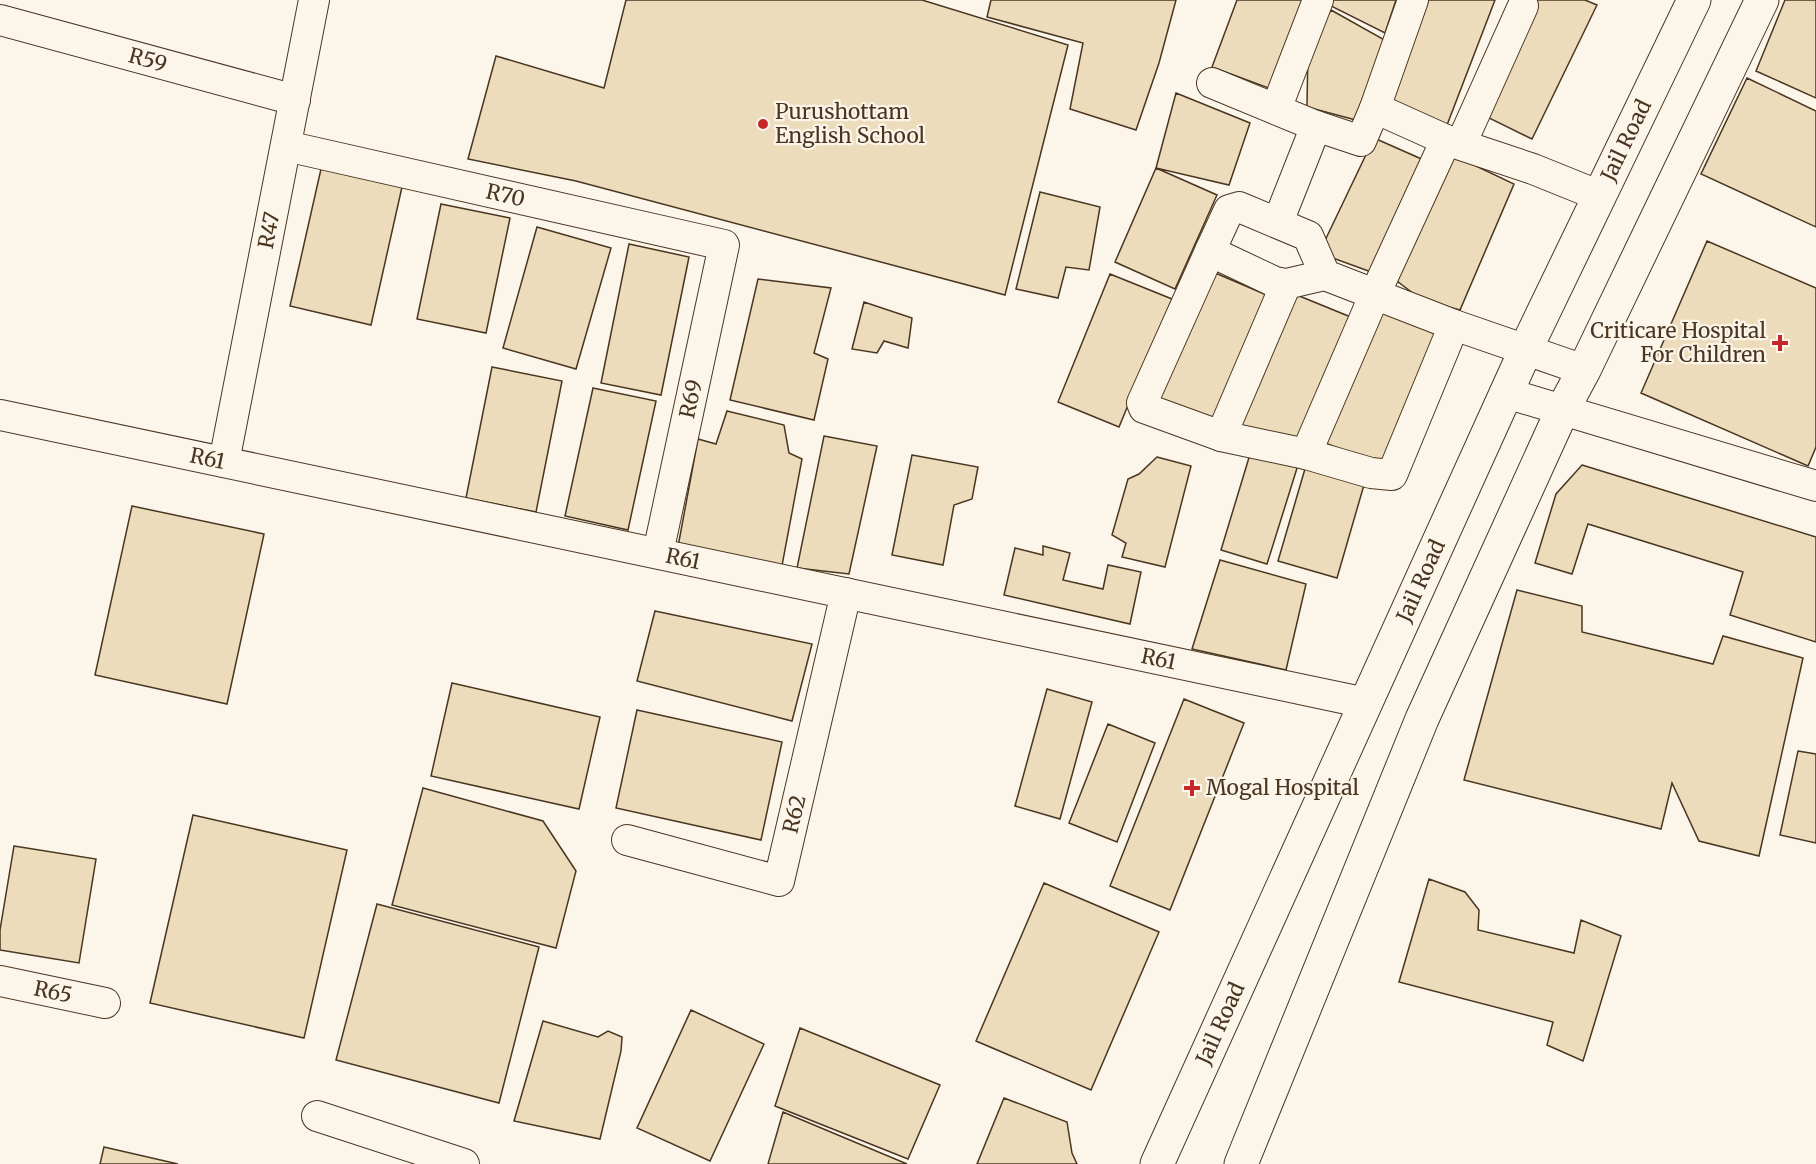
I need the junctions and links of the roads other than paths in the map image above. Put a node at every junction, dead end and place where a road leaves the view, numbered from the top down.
1 (314, 0) edge
2 (1318, 0) edge
3 (1413, 0) edge
4 (1694, 0) edge
5 (1762, 0) edge
6 (1523, 6) dead end
7 (0, 20) edge
8 (1212, 83) dead end
9 (295, 100) junction
10 (1375, 108) junction
11 (1276, 110) junction
12 (1316, 126) junction
13 (1454, 142) junction
14 (286, 146) junction
15 (1600, 196) junction
16 (1278, 222) junction
17 (724, 245) joint
18 (1211, 249) junction
19 (1325, 275) junction
20 (1286, 284) junction
21 (1375, 294) junction
22 (1454, 325) junction
23 (1526, 350) junction
24 (1584, 370) junction
25 (1506, 393) junction
26 (1562, 411) junction
27 (0, 415) edge
28 (1221, 436) junction
29 (1306, 454) junction
30 (224, 462) junction
31 (1816, 486) edge
32 (658, 553) junction
33 (846, 593) junction
34 (1366, 703) junction
35 (627, 840) dead end
36 (0, 981) edge
37 (105, 1003) dead end
38 (317, 1116) dead end
39 (464, 1164) edge
40 (1157, 1164) edge
41 (1241, 1164) edge

1 - 9 street, R47
2 - 11 street
3 - 10 street
4 - 15 main road, Jail Road
5 - 24 main road
6 - 13 street
7 - 9 street, R59
8 - 11 street
9 - 14 street, R47
10 - 12 street
10 - 13 street
11 - 12 street
12 - 16 street
13 - 15 street
13 - 21 street
14 - 17 street, R70
14 - 30 street, R47
15 - 23 main road, Jail Road
16 - 18 street
16 - 19 street
17 - 32 street, R69
18 - 20 street
18 - 28 street
19 - 20 street
19 - 21 street
20 - 28 street
21 - 22 street
21 - 29 street
22 - 23 street
22 - 29 street
23 - 24 street
23 - 25 main road, Jail Road
24 - 26 main road
25 - 26 street
25 - 34 main road, Jail Road
26 - 31 street
26 - 41 main road
27 - 30 street, R61
28 - 29 street
30 - 32 street, R61
32 - 33 street, R61
33 - 34 street, R61
33 - 35 street, R62
34 - 40 main road, Jail Road
36 - 37 street, R65
38 - 39 street

